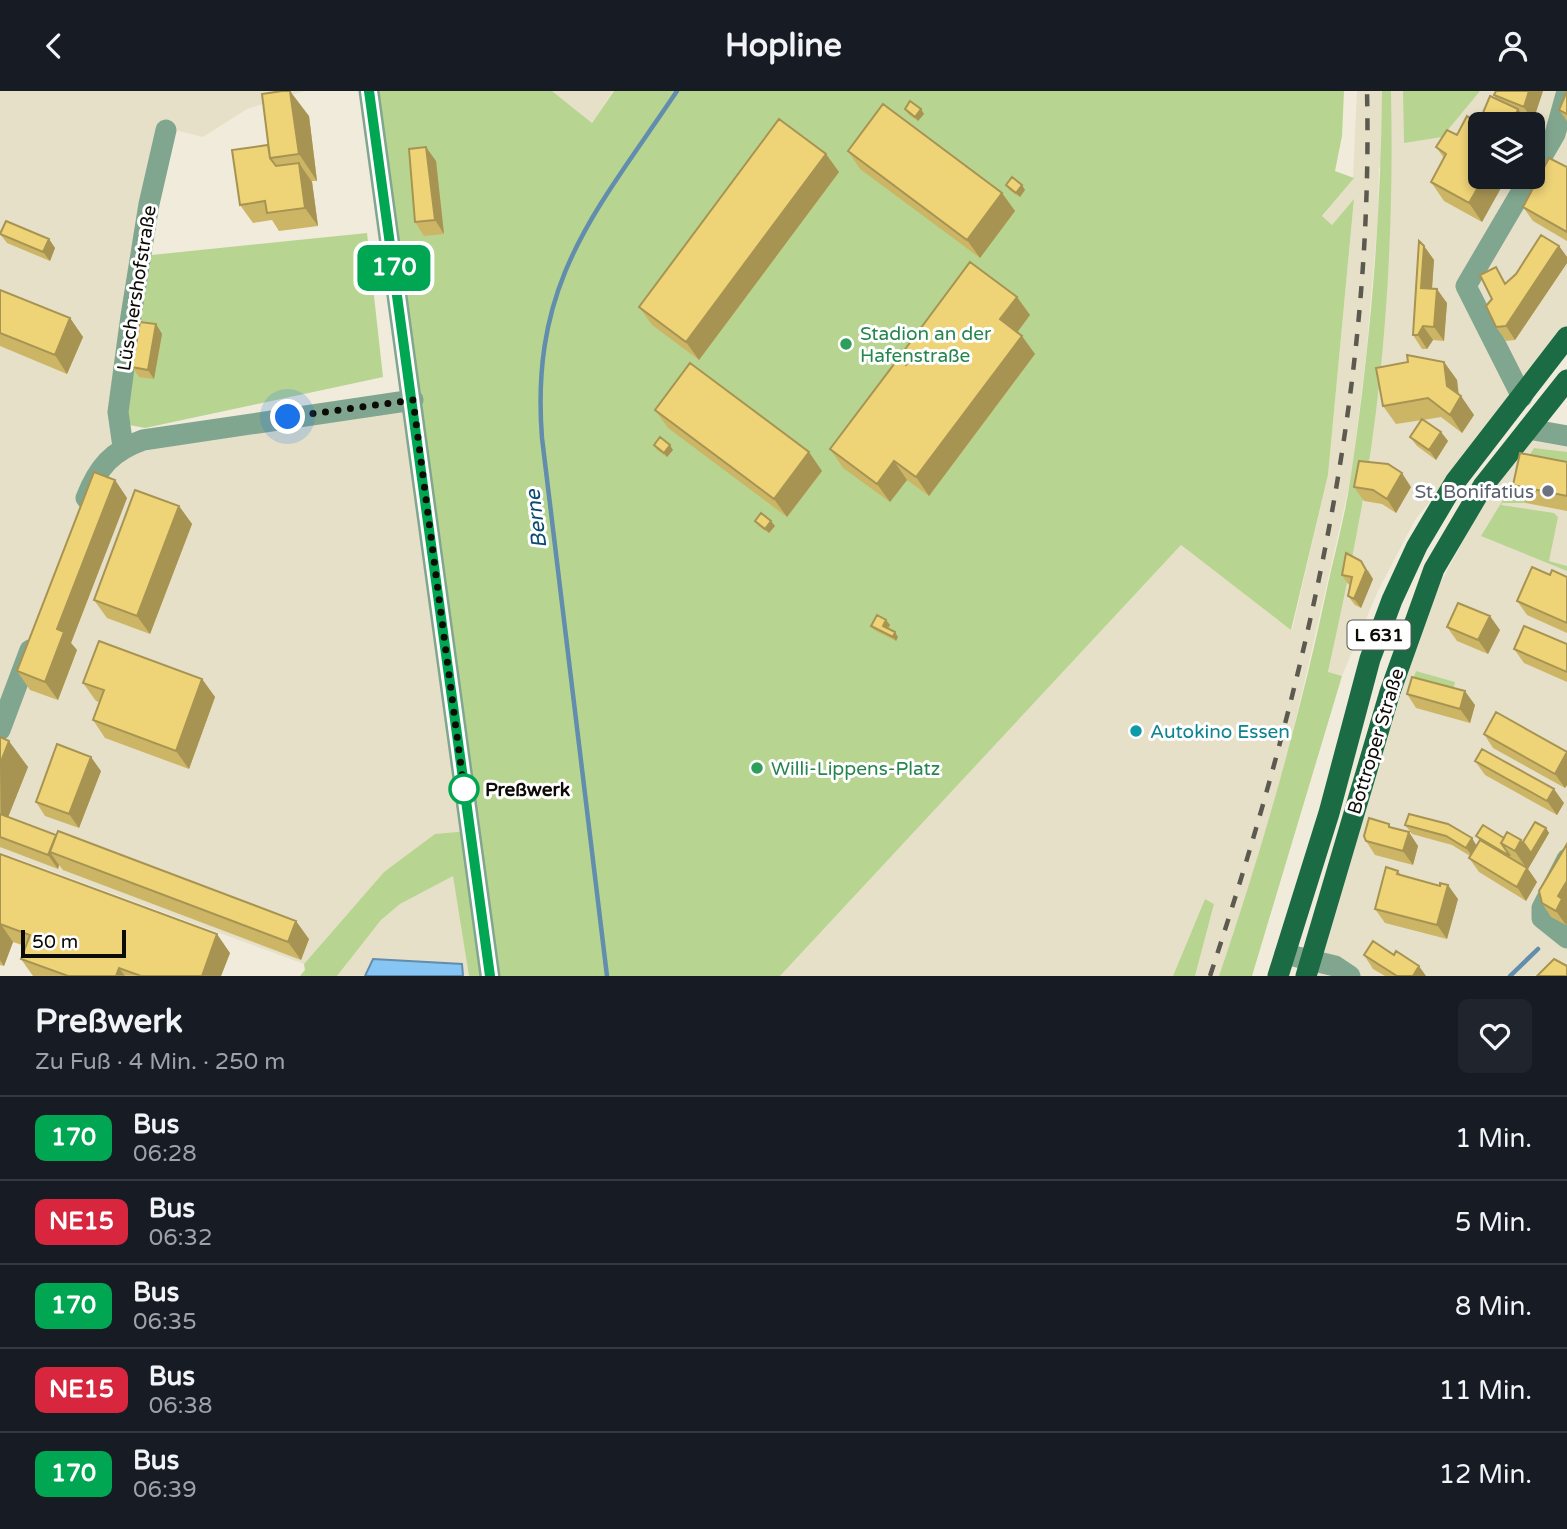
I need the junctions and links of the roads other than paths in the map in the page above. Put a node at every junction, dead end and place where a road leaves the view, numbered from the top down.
1 (369, 91) edge
2 (1567, 91) edge
3 (166, 130) dead end
4 (1545, 151) edge
5 (1523, 189) edge
6 (1567, 337) edge
7 (1567, 380) edge
8 (1521, 397) junction
9 (413, 400) junction
10 (1531, 426) junction
11 (1567, 436) edge
12 (123, 447) junction
13 (78, 519) edge
14 (37, 632) edge
15 (0, 730) edge
16 (1567, 859) edge
17 (1558, 932) edge
18 (1285, 954) junction
19 (1308, 969) edge
20 (489, 976) edge
21 (1278, 976) edge
22 (1350, 976) edge

1 - 9 street
2 - 4 street
3 - 12 street, Lüschershofstraße
5 - 8 street
6 - 8 main road, Bottroper Straße / L 631
7 - 10 main road, Bottroper Straße / L 631
8 - 10 main road
8 - 18 main road, Bottroper Straße / L 631
9 - 12 street
9 - 20 street
10 - 11 street
10 - 19 main road, Bottroper Straße / L 631
12 - 13 street
14 - 15 street
16 - 17 street
18 - 19 street
18 - 21 main road, Bottroper Straße / L 631
19 - 22 street

